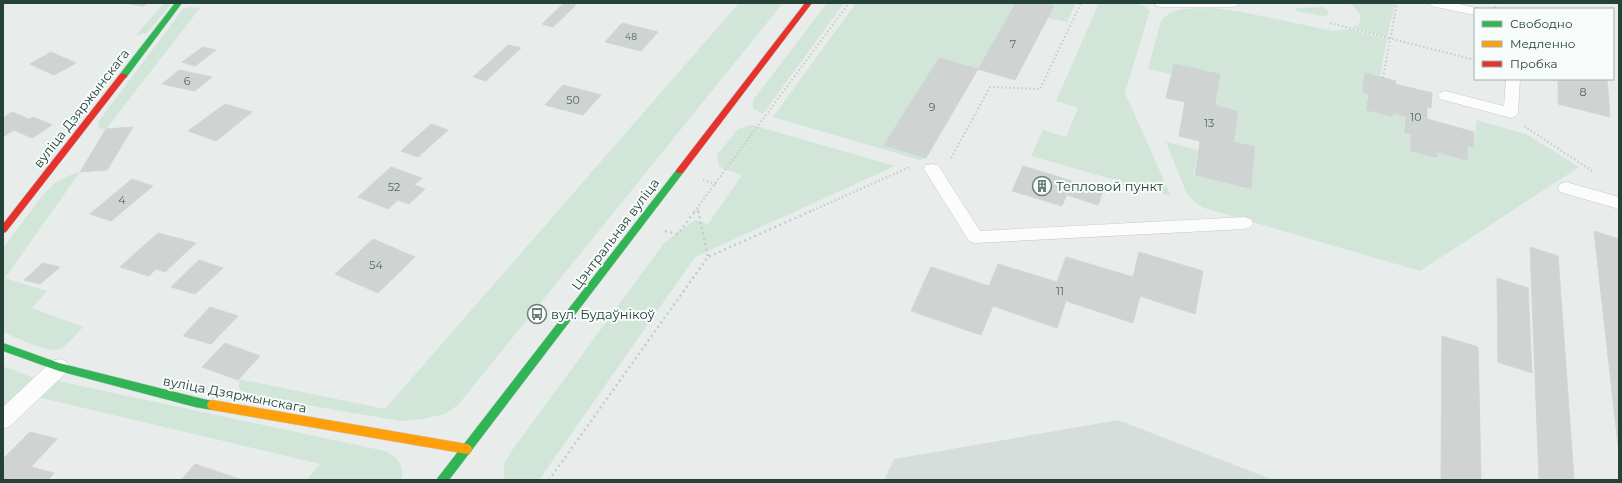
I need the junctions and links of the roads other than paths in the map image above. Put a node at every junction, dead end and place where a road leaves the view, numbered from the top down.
1 (179, 3) edge
2 (809, 3) edge
3 (1161, 3) edge
4 (1232, 3) edge
5 (1436, 3) edge
6 (1474, 11) edge
7 (1513, 80) edge
8 (1445, 96) dead end
9 (932, 169) dead end
10 (1566, 188) dead end
11 (1619, 203) edge
12 (1245, 223) dead end
13 (3, 230) edge
14 (3, 347) edge
15 (59, 367) junction
16 (3, 420) edge
17 (466, 449) junction
18 (442, 480) edge

1 - 13 street, вуліца Дзяржынскага
2 - 17 street, Цэнтральная вуліца
3 - 4 lane
5 - 6 lane
7 - 8 lane
9 - 12 lane
10 - 11 lane
14 - 15 street, вуліца Дзяржынскага
15 - 16 lane
15 - 17 street, вуліца Дзяржынскага
17 - 18 street, Цэнтральная вуліца

